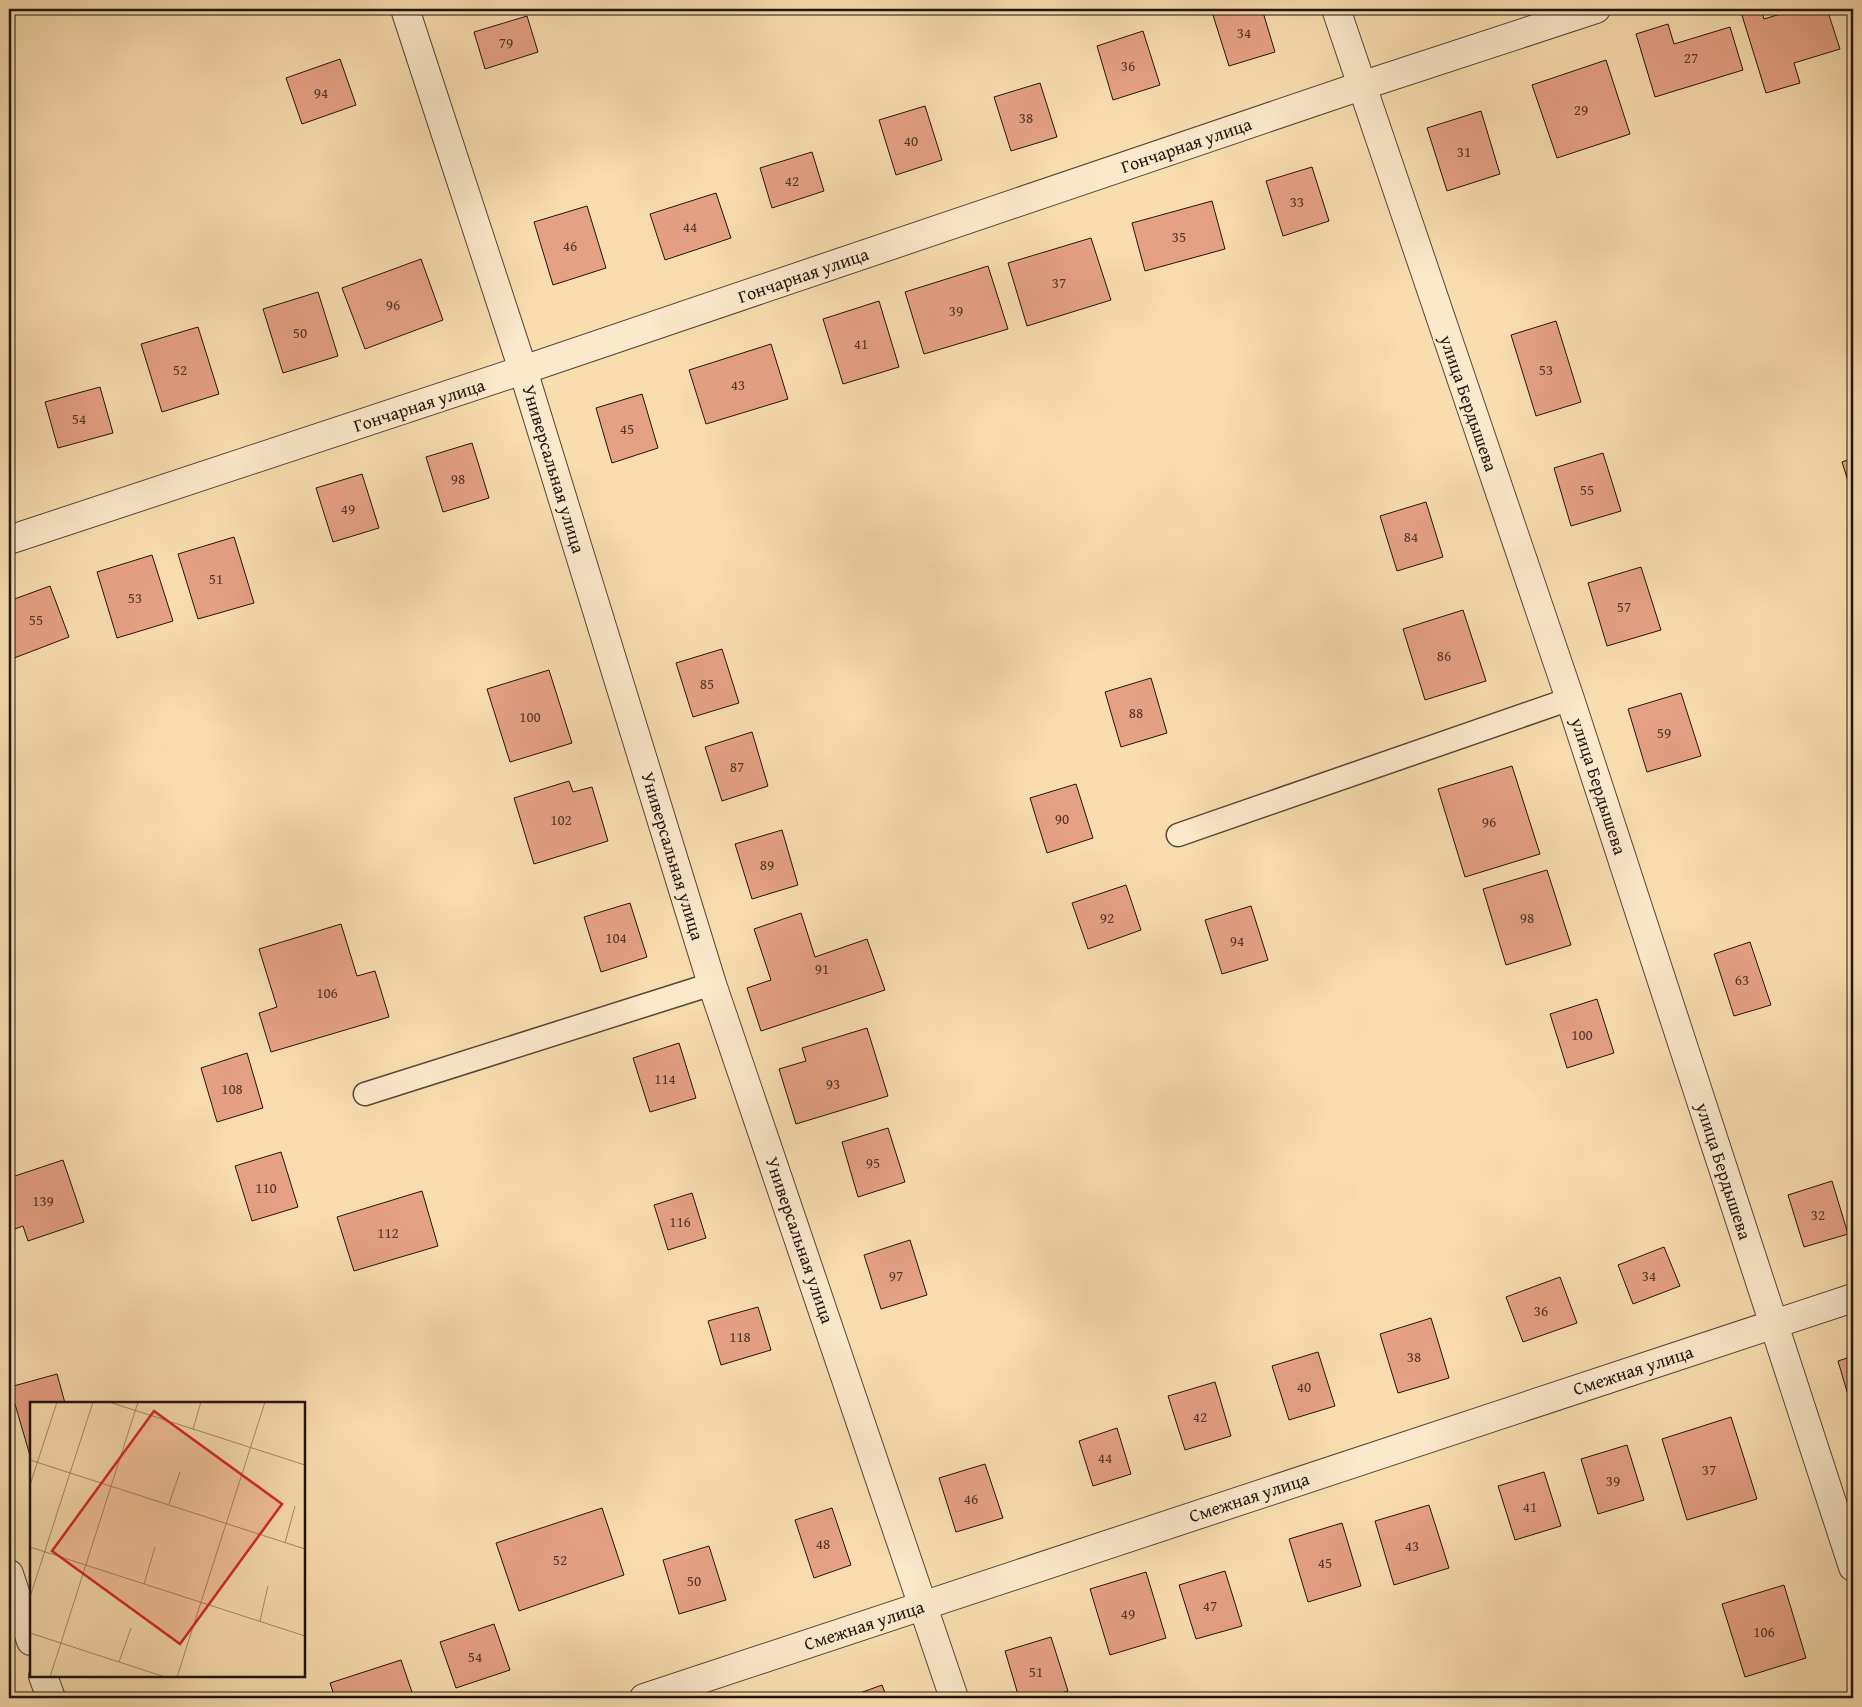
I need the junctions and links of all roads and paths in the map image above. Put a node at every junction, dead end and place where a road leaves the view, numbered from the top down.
1 (405, 9) edge
2 (1336, 9) edge
3 (1596, 9) edge
4 (1361, 86) junction
5 (523, 370) junction
6 (9, 540) edge
7 (1570, 699) junction
8 (1178, 835) dead end
9 (712, 984) junction
10 (365, 1094) dead end
11 (1853, 1298) edge
12 (1774, 1324) junction
13 (1853, 1567) edge
14 (9, 1574) edge
15 (924, 1605) junction
16 (30, 1638) edge
17 (43, 1677) edge
18 (50, 1698) edge
19 (644, 1698) edge
20 (954, 1698) edge

1 - 5 street, Универсальная улица
2 - 4 street, улица Бердышева
3 - 4 street, Гончарная улица
4 - 5 street, Гончарная улица
4 - 7 street, улица Бердышева
5 - 6 street, Гончарная улица
5 - 9 street, Универсальная улица
7 - 8 lane
7 - 12 street, улица Бердышева
9 - 10 lane
9 - 15 street, Универсальная улица
11 - 12 street, Смежная улица
12 - 13 street, улица Бердышева
12 - 15 street, Смежная улица
14 - 16 street
15 - 19 street, Смежная улица
15 - 20 street, Универсальная улица
17 - 18 street

